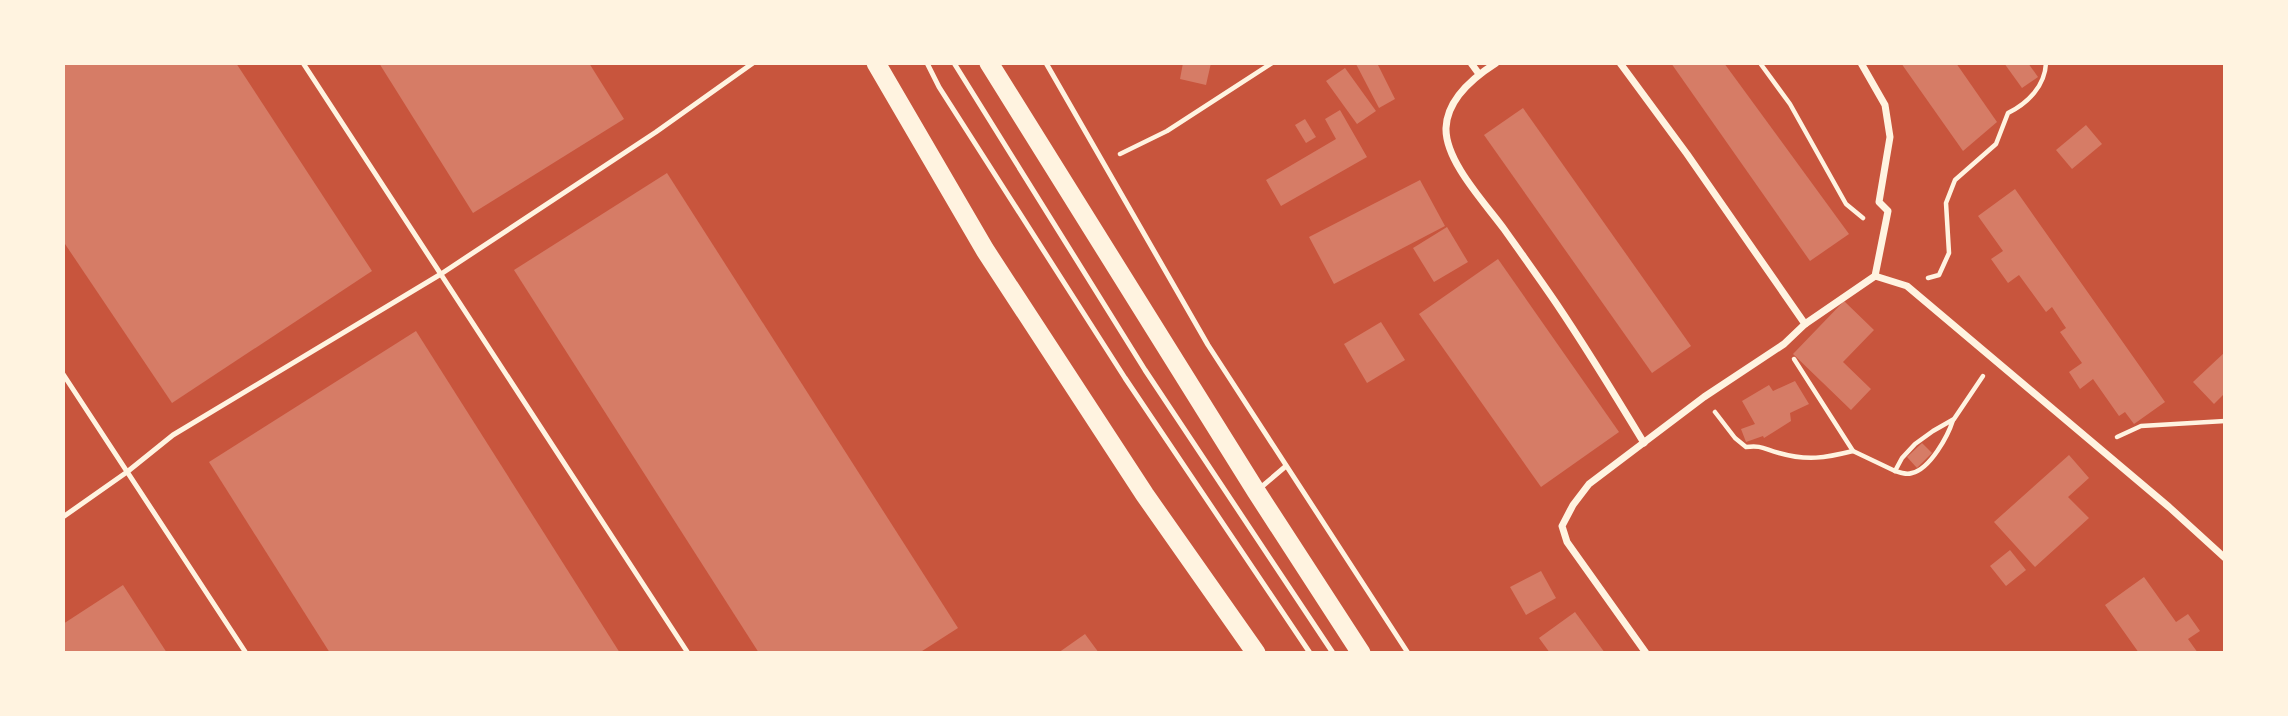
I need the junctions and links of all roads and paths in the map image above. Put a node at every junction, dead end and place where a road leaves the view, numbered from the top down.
1 (303, 63) edge
2 (752, 63) edge
3 (876, 63) edge
4 (927, 63) edge
5 (954, 63) edge
6 (989, 63) edge
7 (1046, 63) edge
8 (1272, 63) edge
9 (1471, 63) edge
10 (1496, 63) edge
11 (1620, 63) edge
12 (1760, 63) edge
13 (1861, 63) edge
14 (2046, 63) edge
15 (1479, 74) junction
16 (1103, 162) junction
17 (1888, 211) junction
18 (441, 274) junction
19 (1875, 276) junction
20 (1907, 286) junction
21 (1805, 324) junction
22 (1784, 344) junction
23 (1994, 359) junction
24 (63, 374) edge
25 (1704, 397) junction
26 (1954, 419) junction
27 (2225, 421) edge
28 (2082, 436) junction
29 (1644, 443) junction
30 (1853, 451) junction
31 (1286, 466) junction
32 (1895, 471) junction
33 (127, 472) junction
34 (1256, 492) junction
35 (63, 517) edge
36 (2225, 558) edge
37 (246, 653) edge
38 (688, 653) edge
39 (1256, 653) edge
40 (1310, 653) edge
41 (1333, 653) edge
42 (1361, 653) edge
43 (1408, 653) edge
44 (1646, 653) edge

1 - 18 lane
2 - 18 lane
3 - 39 highway
4 - 40 lane
5 - 41 lane
6 - 34 highway
7 - 16 lane
8 - 16 path
9 - 15 street
10 - 15 street
11 - 21 street
12 - 17 path
13 - 17 street
14 - 20 path
15 - 29 street
16 - 31 lane
17 - 19 street
18 - 33 lane
18 - 38 lane
19 - 20 street
19 - 21 street
20 - 23 street
21 - 22 street
22 - 25 street
22 - 30 path
23 - 26 path
23 - 28 street
24 - 33 lane
25 - 29 street
25 - 30 path
26 - 32 path
26 - 32 path
27 - 28 path
28 - 36 street
29 - 44 street
30 - 32 path
31 - 34 lane
31 - 43 lane
33 - 35 lane
33 - 37 lane
34 - 42 highway

